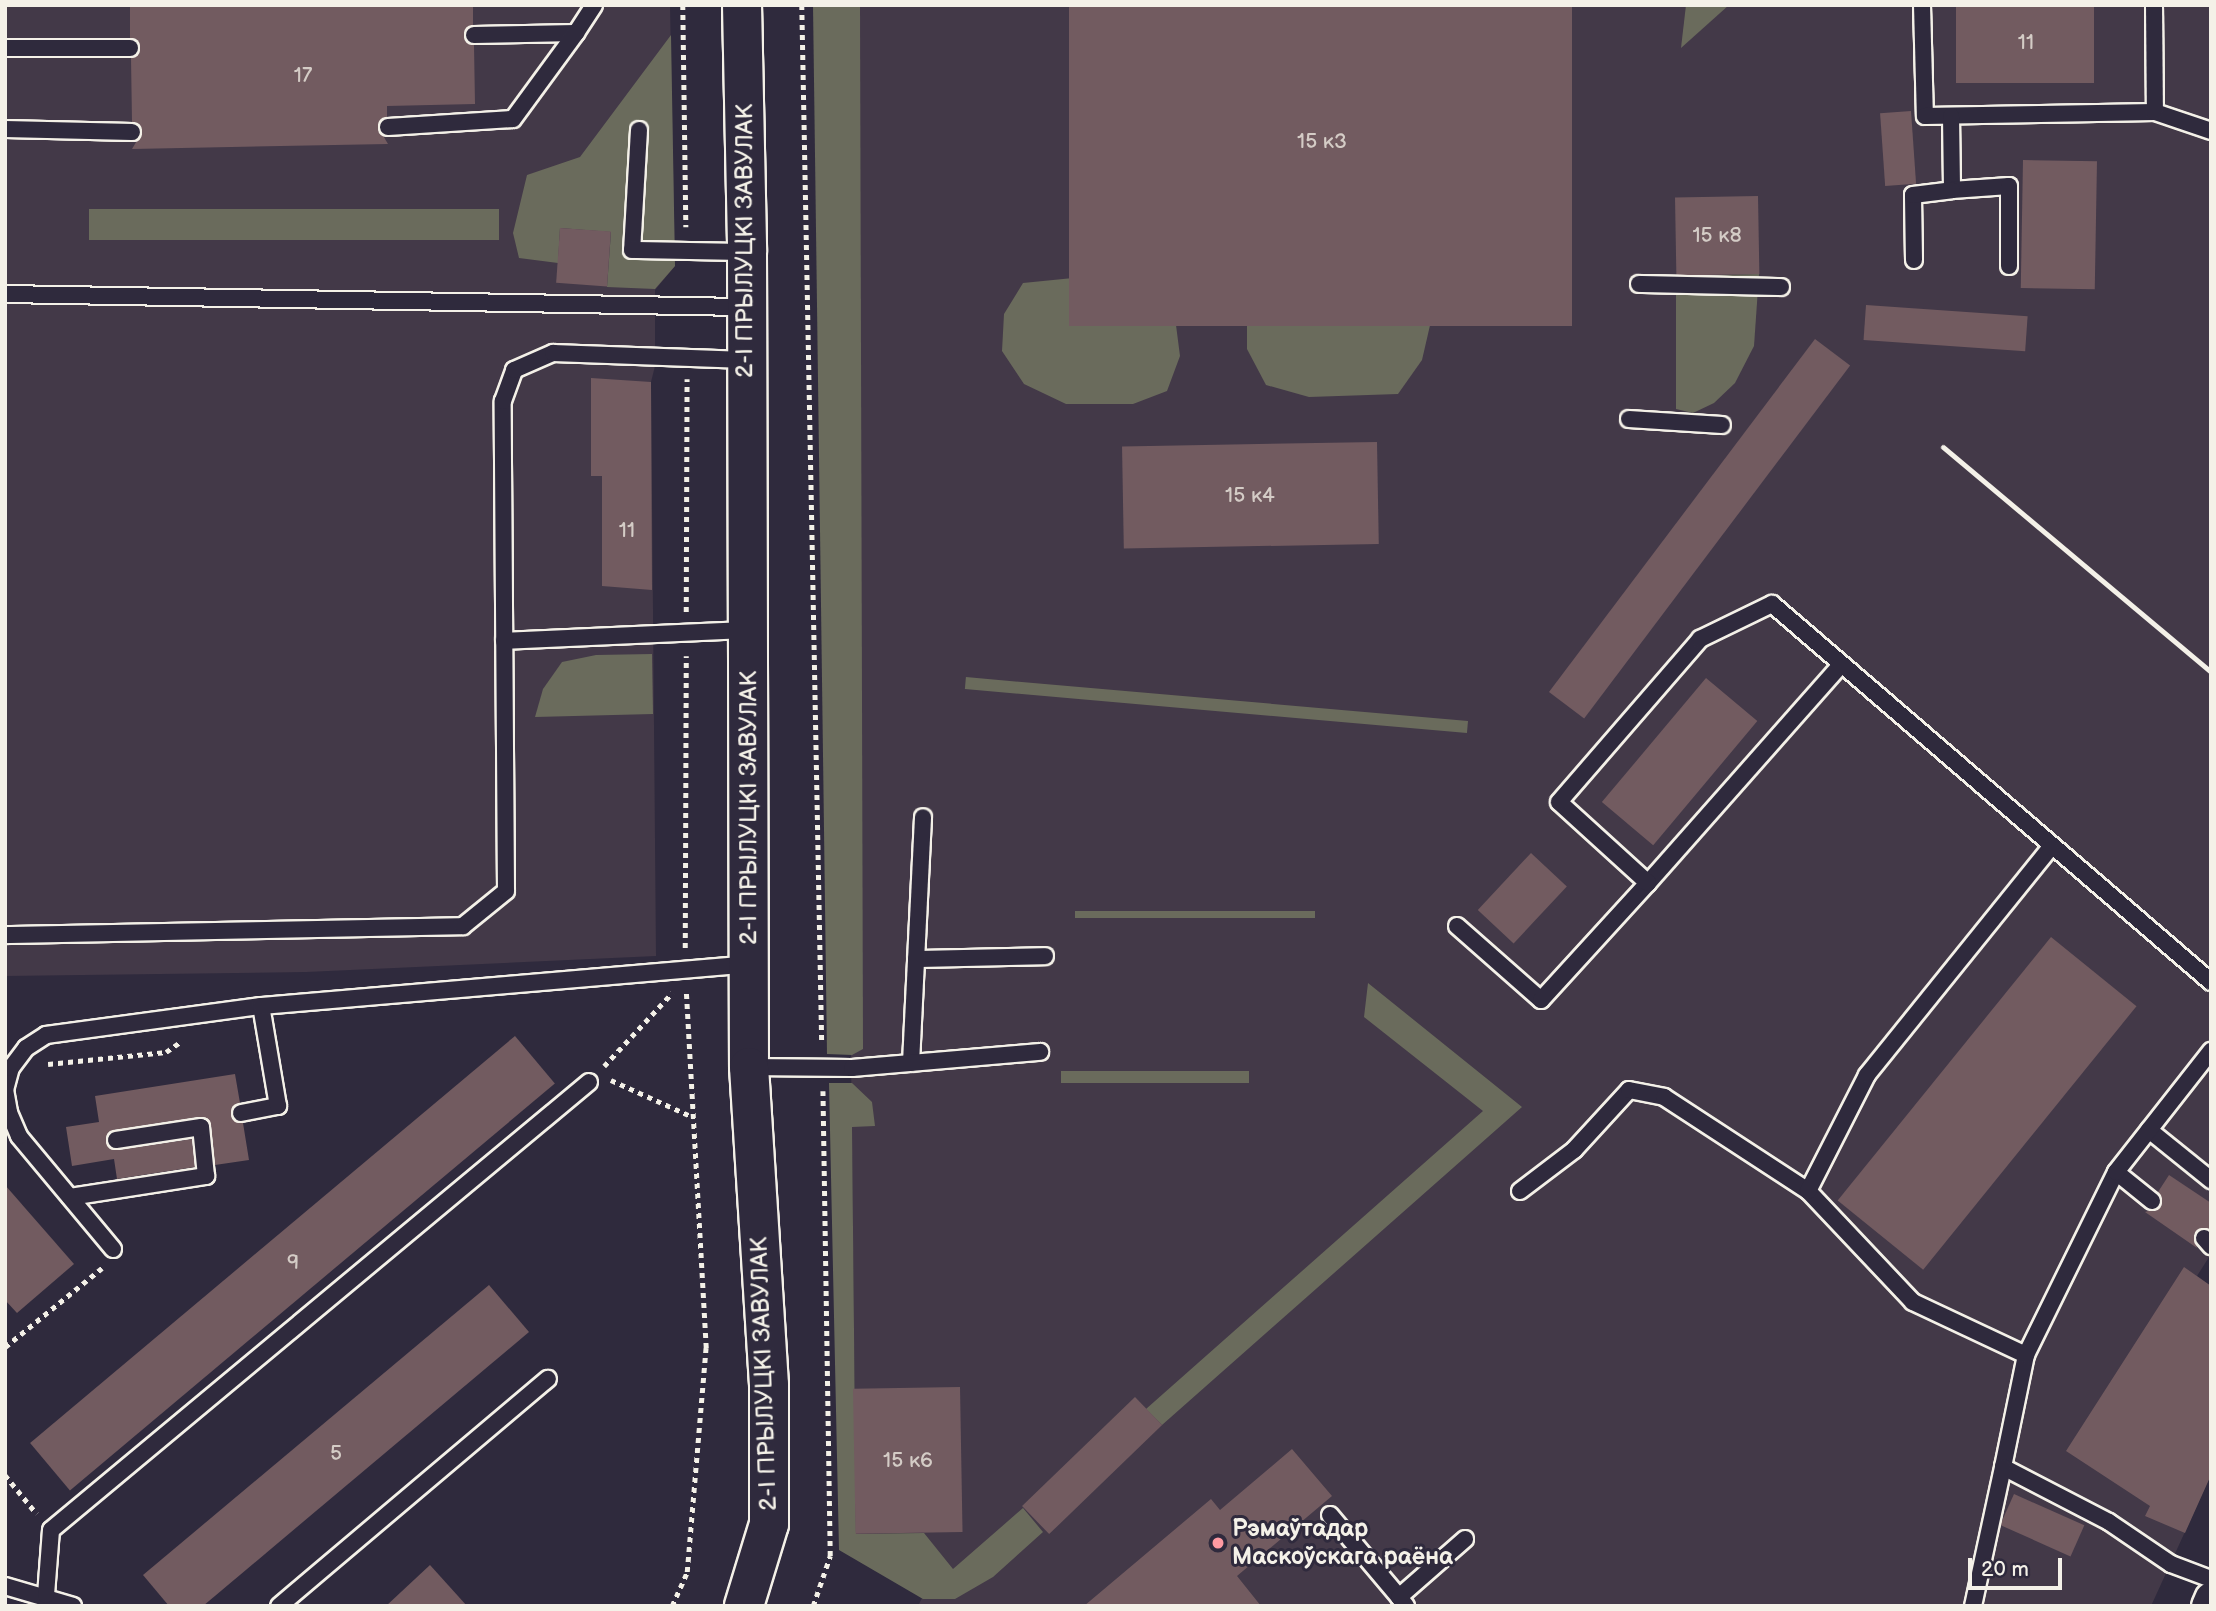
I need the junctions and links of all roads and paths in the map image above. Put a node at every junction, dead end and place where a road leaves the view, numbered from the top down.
1 (594, 5) edge
2 (683, 5) edge
3 (742, 5) edge
4 (802, 5) edge
5 (1922, 5) edge
6 (2154, 5) edge
7 (576, 33) junction
8 (474, 36) dead end
9 (5, 48) edge
10 (131, 48) dead end
11 (2155, 112) junction
12 (1951, 116) junction
13 (388, 127) dead end
14 (5, 129) edge
15 (639, 130) dead end
16 (2211, 131) edge
17 (132, 132) dead end
18 (1952, 190) junction
19 (686, 250) junction
20 (747, 251) junction
21 (1914, 260) dead end
22 (2009, 266) dead end
23 (1639, 284) dead end
24 (1781, 287) dead end
25 (5, 294) edge
26 (746, 307) junction
27 (687, 355) junction
28 (746, 360) junction
29 (1629, 419) dead end
30 (1723, 425) dead end
31 (749, 630) junction
32 (686, 632) junction
33 (505, 641) junction
34 (1841, 665) junction
35 (923, 817) dead end
36 (2050, 848) junction
37 (1648, 883) junction
38 (1457, 926) dead end
39 (5, 935) edge
40 (1045, 956) dead end
41 (916, 959) junction
42 (749, 964) junction
43 (685, 974) junction
44 (2211, 982) edge
45 (261, 1006) junction
46 (2211, 1051) edge
47 (1040, 1052) dead end
48 (911, 1063) junction
49 (822, 1066) junction
50 (749, 1067) junction
51 (589, 1082) dead end
52 (241, 1113) dead end
53 (693, 1117) junction
54 (2149, 1130) junction
55 (116, 1140) dead end
56 (2116, 1172) junction
57 (2211, 1180) edge
58 (1520, 1191) dead end
59 (1808, 1191) junction
60 (70, 1197) junction
61 (2152, 1201) dead end
62 (110, 1257) joint
63 (5, 1347) edge
64 (2026, 1355) junction
65 (548, 1379) dead end
66 (2003, 1467) junction
67 (5, 1475) edge
68 (1330, 1515) dead end
69 (51, 1530) junction
70 (1465, 1539) dead end
71 (2211, 1579) edge
72 (5, 1586) edge
73 (46, 1595) junction
74 (2211, 1599) edge
75 (1402, 1601) edge
76 (73, 1606) edge
77 (279, 1606) edge
78 (672, 1606) edge
79 (744, 1606) edge
80 (813, 1606) edge
81 (1973, 1606) edge
82 (2208, 1606) edge

1 - 7 lane
2 - 19 path
3 - 20 street, 2-І ПРЫЛУЦКІ ЗАВУЛАК
4 - 49 path
5 - 12 lane
6 - 11 lane
7 - 8 lane
7 - 13 lane
9 - 10 lane
11 - 12 lane
11 - 16 lane
12 - 18 lane
14 - 17 lane
15 - 19 lane
18 - 21 lane
18 - 22 lane
19 - 20 lane
20 - 26 street, 2-І ПРЫЛУЦКІ ЗАВУЛАК
23 - 24 lane
25 - 26 lane
26 - 28 street, 2-І ПРЫЛУЦКІ ЗАВУЛАК
27 - 28 lane
27 - 32 path
27 - 33 lane
28 - 31 street, 2-І ПРЫЛУЦКІ ЗАВУЛАК
29 - 30 lane
31 - 32 lane
31 - 42 street, 2-І ПРЫЛУЦКІ ЗАВУЛАК
32 - 33 lane
32 - 43 path
33 - 39 lane
34 - 36 lane
34 - 37 lane
34 - 37 lane
35 - 41 lane
36 - 44 lane
36 - 59 lane
37 - 38 lane
40 - 41 lane
41 - 48 lane
42 - 43 lane
42 - 50 street, 2-І ПРЫЛУЦКІ ЗАВУЛАК
43 - 45 lane
43 - 53 path
43 - 53 path
45 - 52 lane
45 - 60 lane
46 - 54 lane
47 - 48 lane
48 - 49 lane
49 - 50 lane
49 - 80 path
50 - 79 street, 2-І ПРЫЛУЦКІ ЗАВУЛАК
51 - 69 lane
53 - 78 path
54 - 56 lane
54 - 57 lane
55 - 60 lane
56 - 61 lane
56 - 64 lane
58 - 59 lane
59 - 64 lane
60 - 62 lane
62 - 63 path
64 - 66 lane
65 - 77 lane
66 - 71 lane
66 - 81 lane
67 - 69 path
68 - 75 lane
69 - 73 lane
70 - 75 lane
72 - 73 lane
73 - 76 lane
74 - 82 street

